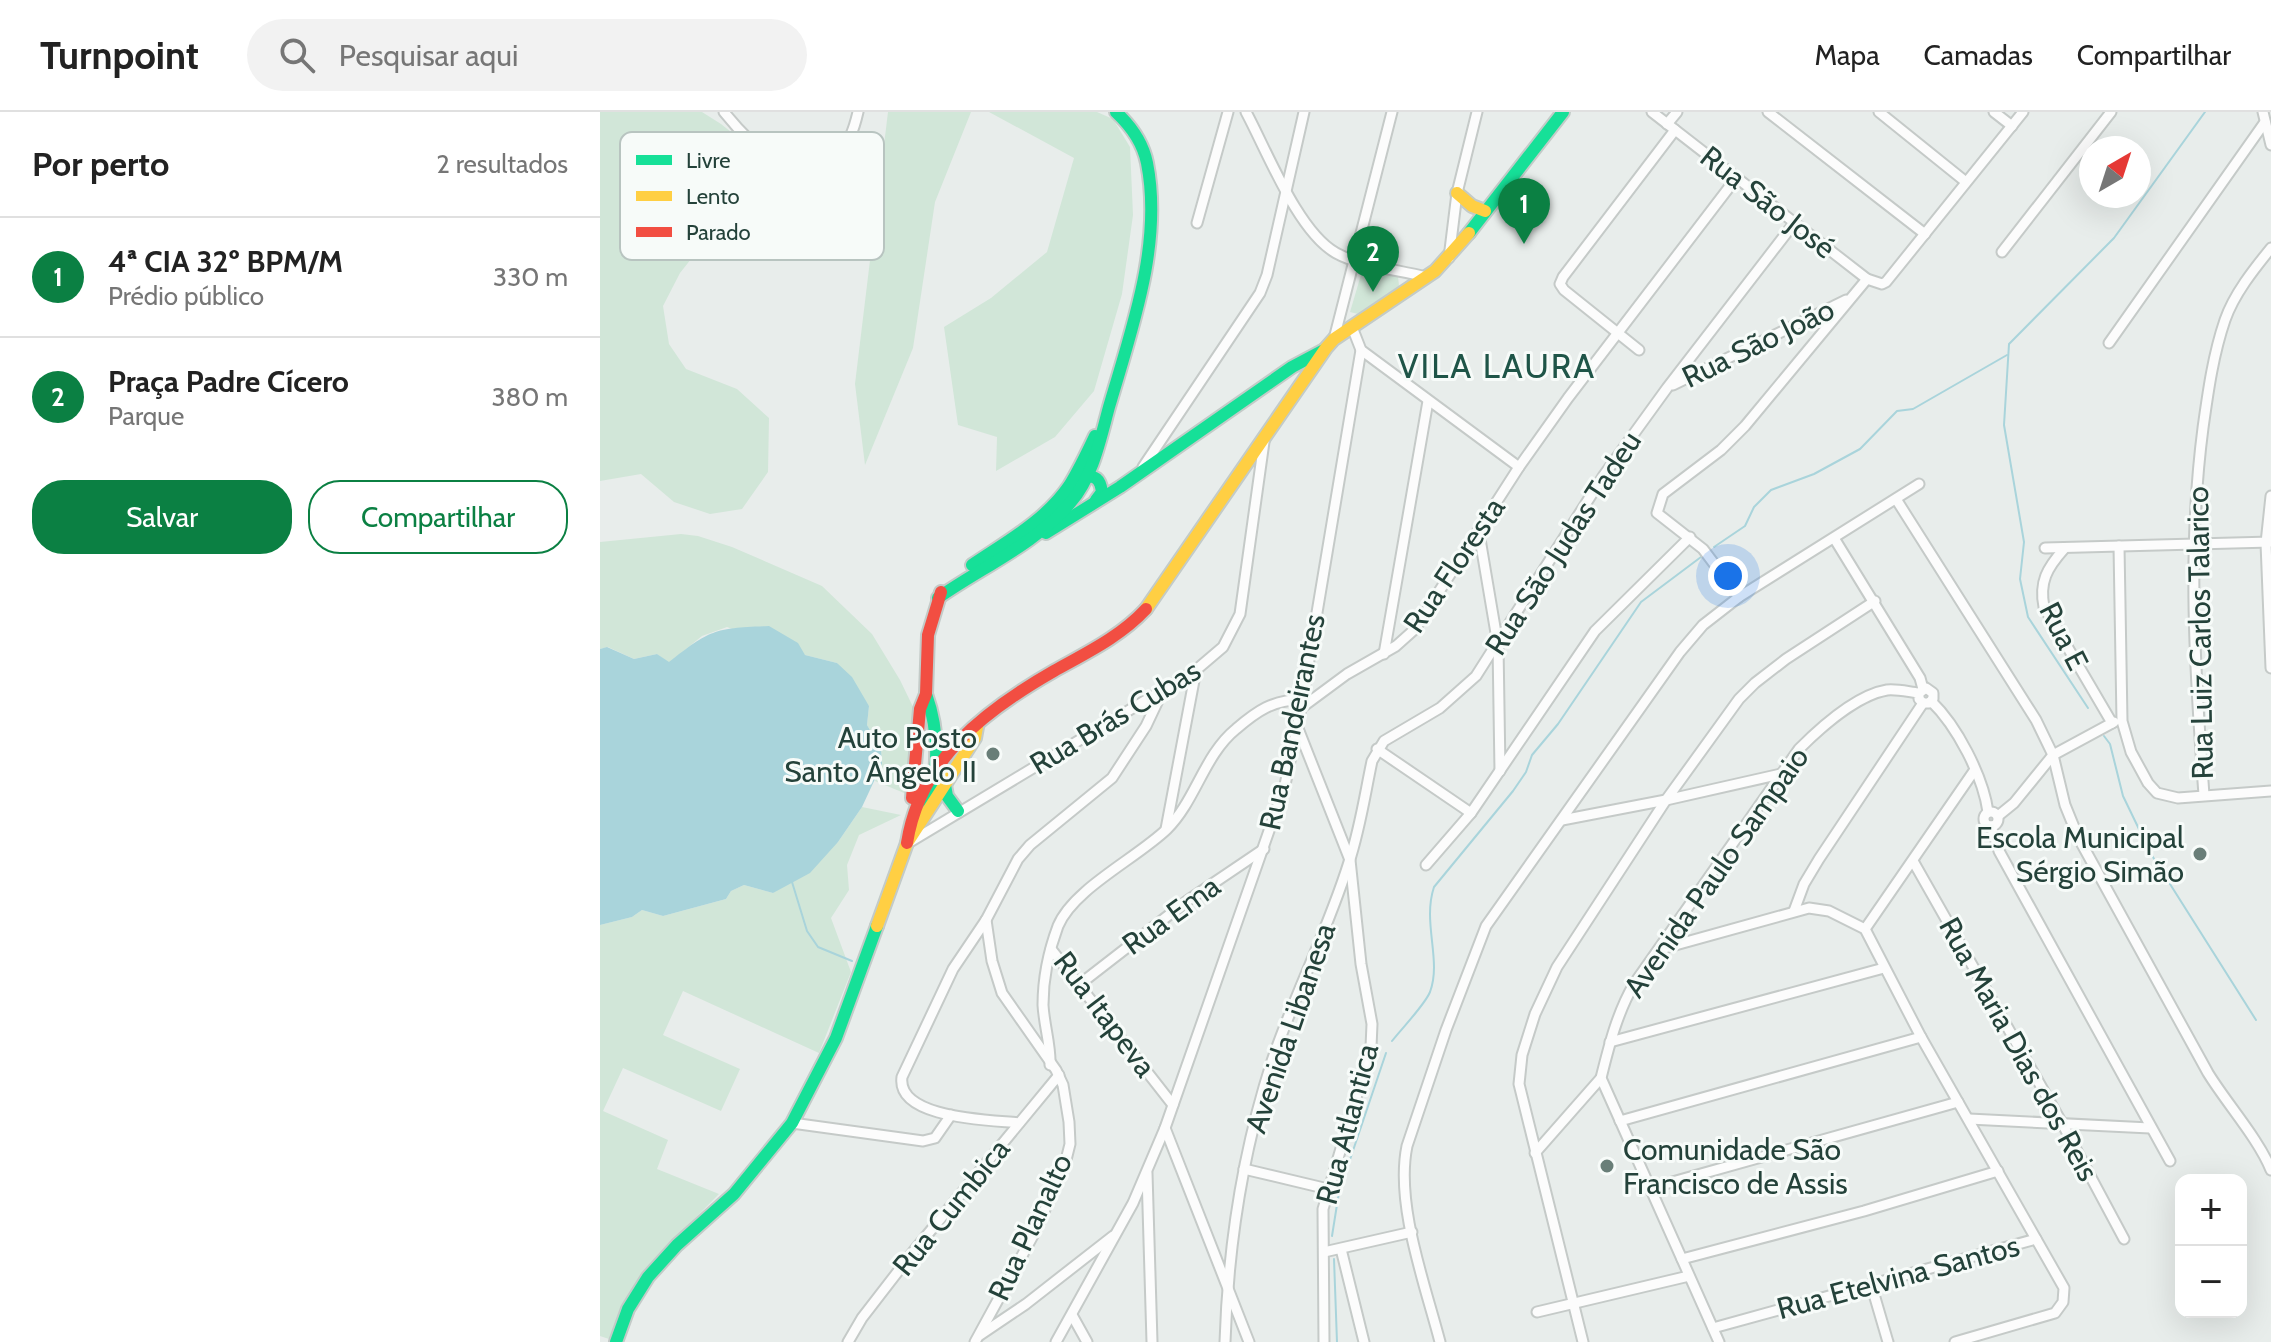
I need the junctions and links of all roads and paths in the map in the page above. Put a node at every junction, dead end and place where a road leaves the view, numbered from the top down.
1 (724, 112) edge
2 (858, 112) edge
3 (1116, 112) edge
4 (1228, 112) edge
5 (1246, 112) edge
6 (1304, 112) edge
7 (1392, 112) edge
8 (1477, 112) edge
9 (1563, 112) edge
10 (1652, 112) edge
11 (1677, 112) edge
12 (1768, 112) edge
13 (1879, 112) edge
14 (1994, 112) edge
15 (2023, 112) edge
16 (2111, 112) edge
17 (2264, 117) edge
18 (2012, 126) junction
19 (1671, 127) junction
20 (741, 132) edge
21 (851, 132) edge
22 (2271, 145) edge
23 (1737, 177) junction
24 (1966, 182) junction
25 (1286, 189) junction
26 (1457, 193) junction
27 (1485, 211) junction
28 (1795, 222) junction
29 (1197, 223) dead end
30 (1925, 234) junction
31 (2271, 248) edge
32 (2002, 252) dead end
33 (1449, 258) junction
34 (1356, 260) junction
35 (1426, 277) junction
36 (1867, 279) junction
37 (1850, 298) junction
38 (1352, 327) junction
39 (1618, 333) junction
40 (2109, 343) dead end
41 (1330, 344) junction
42 (1361, 350) junction
43 (1639, 350) dead end
44 (1667, 388) junction
45 (1428, 401) junction
46 (1264, 442) junction
47 (1519, 467) junction
48 (1136, 474) junction
49 (1081, 476) junction
50 (1102, 484) junction
51 (1919, 484) dead end
52 (2271, 496) edge
53 (1896, 499) junction
54 (1087, 507) junction
55 (1479, 533) junction
56 (1690, 537) junction
57 (1834, 538) junction
58 (2268, 543) edge
59 (1020, 545) junction
60 (2194, 545) junction
61 (2119, 546) junction
62 (2045, 548) dead end
63 (2064, 549) junction
64 (1739, 597) junction
65 (938, 598) junction
66 (1875, 601) junction
67 (1498, 645) junction
68 (1384, 654) junction
69 (2271, 668) edge
70 (1196, 670) junction
71 (1163, 690) junction
72 (926, 694) junction
73 (1924, 697) junction
74 (1301, 704) junction
75 (2117, 722) junction
76 (1297, 726) junction
77 (977, 727) junction
78 (935, 743) junction
79 (1377, 749) junction
80 (951, 750) junction
81 (2053, 755) junction
82 (936, 768) junction
83 (1500, 771) junction
84 (1974, 771) junction
85 (1781, 774) junction
86 (945, 785) junction
87 (2271, 791) edge
88 (2204, 795) junction
89 (1666, 800) junction
90 (958, 811) junction
91 (910, 813) junction
92 (1471, 813) junction
93 (1993, 814) junction
94 (1562, 820) junction
95 (923, 822) junction
96 (1166, 829) junction
97 (907, 843) junction
98 (1264, 849) junction
99 (1350, 860) junction
100 (1913, 861) junction
101 (1426, 865) dead end
102 (1794, 911) junction
103 (986, 920) junction
104 (1865, 929) junction
105 (1051, 949) junction
106 (1661, 949) junction
107 (1884, 968) junction
108 (1080, 984) junction
109 (1921, 1037) junction
110 (1610, 1042) junction
111 (1050, 1064) junction
112 (1059, 1075) junction
113 (1601, 1078) junction
114 (1958, 1102) junction
115 (1173, 1105) junction
116 (951, 1115) junction
117 (1969, 1119) junction
118 (1620, 1121) junction
119 (792, 1123) junction
120 (1019, 1123) junction
121 (2063, 1125) junction
122 (1165, 1128) junction
123 (2150, 1128) junction
124 (2268, 1152) edge
125 (1535, 1153) junction
126 (2170, 1161) dead end
127 (1244, 1169) junction
128 (2271, 1170) edge
129 (1147, 1171) junction
130 (1998, 1171) junction
131 (1651, 1188) junction
132 (1328, 1189) junction
133 (1412, 1232) junction
134 (1116, 1234) junction
135 (2036, 1239) junction
136 (2124, 1239) dead end
137 (1341, 1249) junction
138 (1324, 1252) junction
139 (1682, 1259) junction
140 (1689, 1276) junction
141 (1227, 1281) junction
142 (1871, 1284) junction
143 (1573, 1304) junction
144 (1537, 1312) dead end
145 (1072, 1315) junction
146 (1713, 1328) junction
147 (976, 1339) edge
148 (616, 1342) edge
149 (848, 1342) edge
150 (1056, 1342) edge
151 (1087, 1342) edge
152 (1152, 1342) edge
153 (1225, 1342) edge
154 (1249, 1342) edge
155 (1324, 1342) edge
156 (1364, 1342) edge
157 (1440, 1342) edge
158 (1583, 1342) edge
159 (1719, 1342) edge
160 (1888, 1342) edge
161 (1955, 1342) edge

1 - 20 street
2 - 21 street
3 - 49 main road
4 - 29 street
5 - 25 street
6 - 25 street
7 - 34 street
8 - 26 street
9 - 27 main road
10 - 19 street, Rua São José
11 - 19 street
12 - 30 street
13 - 24 street
14 - 18 street
15 - 18 street
16 - 32 street
17 - 22 street
17 - 40 street
18 - 24 street
19 - 23 street, Rua São José
19 - 39 street
23 - 28 street, Rua São José
23 - 39 street, Rua Floresta
24 - 30 street
25 - 34 street
25 - 48 street
26 - 27 main road
26 - 33 street
27 - 33 main road
28 - 36 street, Rua São José
28 - 44 street, Rua São Judas Tadeu
30 - 36 street, Rua São José
31 - 60 street, Rua Luiz Carlos Talarico
33 - 35 main road
34 - 35 street
34 - 41 street
35 - 38 main road
36 - 37 street
37 - 44 street, Rua São João
37 - 56 street
38 - 41 main road
38 - 42 street
39 - 43 street
39 - 47 street, Rua Floresta
41 - 46 main road
41 - 48 main road
42 - 45 street
42 - 74 street, Rua Bandeirantes
44 - 67 street, Rua São Judas Tadeu
45 - 47 street
45 - 68 street
46 - 70 street, Rua Brás Cubas
46 - 77 main road
47 - 55 street, Rua Floresta
48 - 50 main road
48 - 54 main road
49 - 50 main road
49 - 59 main road
49 - 65 main road
50 - 54 main road
51 - 53 street
52 - 58 street
53 - 57 street
53 - 81 street
54 - 59 main road
55 - 67 street
55 - 68 street, Rua Floresta
56 - 64 street
56 - 83 street
57 - 64 street
57 - 66 street
58 - 60 street
58 - 69 street
59 - 65 main road
60 - 61 street
60 - 88 street, Rua Luiz Carlos Talarico
61 - 63 street
61 - 75 street
62 - 63 street
63 - 75 street, Rua E
64 - 94 street
65 - 72 main road
66 - 73 street
66 - 89 street
67 - 79 street, Rua São Judas Tadeu
67 - 83 street
68 - 74 street, Rua Floresta
70 - 71 street, Rua Brás Cubas
70 - 96 street
71 - 90 street, Rua Brás Cubas
71 - 103 street
72 - 78 main road
72 - 91 main road
73 - 84 street
73 - 85 street, Avenida Paulo Sampaio
73 - 102 street
74 - 76 street, Rua Bandeirantes
74 - 96 street, Rua Itapeva
75 - 81 street
75 - 88 street
76 - 98 street, Rua Bandeirantes
76 - 99 street, Rua Atlantica
77 - 80 main road
77 - 86 main road
78 - 80 main road
78 - 82 main road
79 - 92 street
79 - 99 street
80 - 82 main road
81 - 93 street
81 - 124 street
82 - 91 main road
82 - 95 main road
83 - 92 street
84 - 93 street
84 - 100 street
85 - 89 street
85 - 106 street, Avenida Paulo Sampaio
86 - 90 main road
86 - 95 main road
87 - 88 street
89 - 94 street
89 - 125 street
90 - 97 street, Rua Brás Cubas
91 - 97 main road
92 - 101 street
93 - 123 street
94 - 133 street
95 - 97 main road
96 - 105 street, Rua Itapeva
97 - 119 main road
98 - 108 street, Rua Ema
98 - 115 street, Rua Bandeirantes
99 - 127 street, Avenida Libanesa
99 - 132 street, Rua Atlantica
100 - 104 street
100 - 121 street, Rua Maria Dias dos Reis
102 - 104 street
102 - 106 street
103 - 111 street
103 - 116 street
104 - 107 street
105 - 108 street, Rua Itapeva
105 - 111 street, Rua Planalto
106 - 110 street, Avenida Paulo Sampaio
107 - 109 street
107 - 110 street
108 - 115 street, Rua Itapeva
109 - 114 street
109 - 118 street
110 - 113 street, Avenida Paulo Sampaio
111 - 112 street, Rua Planalto
112 - 120 street, Rua Cumbica
112 - 147 street, Rua Planalto
113 - 118 street
113 - 125 street
114 - 117 street
114 - 131 street
115 - 122 street, Rua Bandeirantes
116 - 119 street
116 - 120 street
117 - 121 street
117 - 130 street
118 - 131 street
119 - 148 main road
120 - 149 street, Rua Cumbica
121 - 123 street
121 - 136 street, Rua Maria Dias dos Reis
122 - 129 street, Rua Bandeirantes
122 - 141 street
123 - 126 street
124 - 128 street
125 - 143 street
127 - 132 street
127 - 141 street, Avenida Libanesa
129 - 134 street, Rua Bandeirantes
129 - 152 street
130 - 135 street
130 - 139 street
131 - 139 street
132 - 138 street, Rua Atlantica
133 - 137 street
133 - 157 street
134 - 145 street, Rua Bandeirantes
134 - 147 street
135 - 142 street, Rua Etelvina Santos
135 - 161 street
137 - 138 street
137 - 156 street
138 - 155 street, Rua Atlantica
139 - 140 street
140 - 143 street
140 - 146 street
141 - 153 street, Avenida Libanesa
141 - 154 street
142 - 146 street, Rua Etelvina Santos
142 - 160 street
143 - 144 street
143 - 158 street
145 - 150 street, Rua Bandeirantes
145 - 151 street
146 - 159 street

